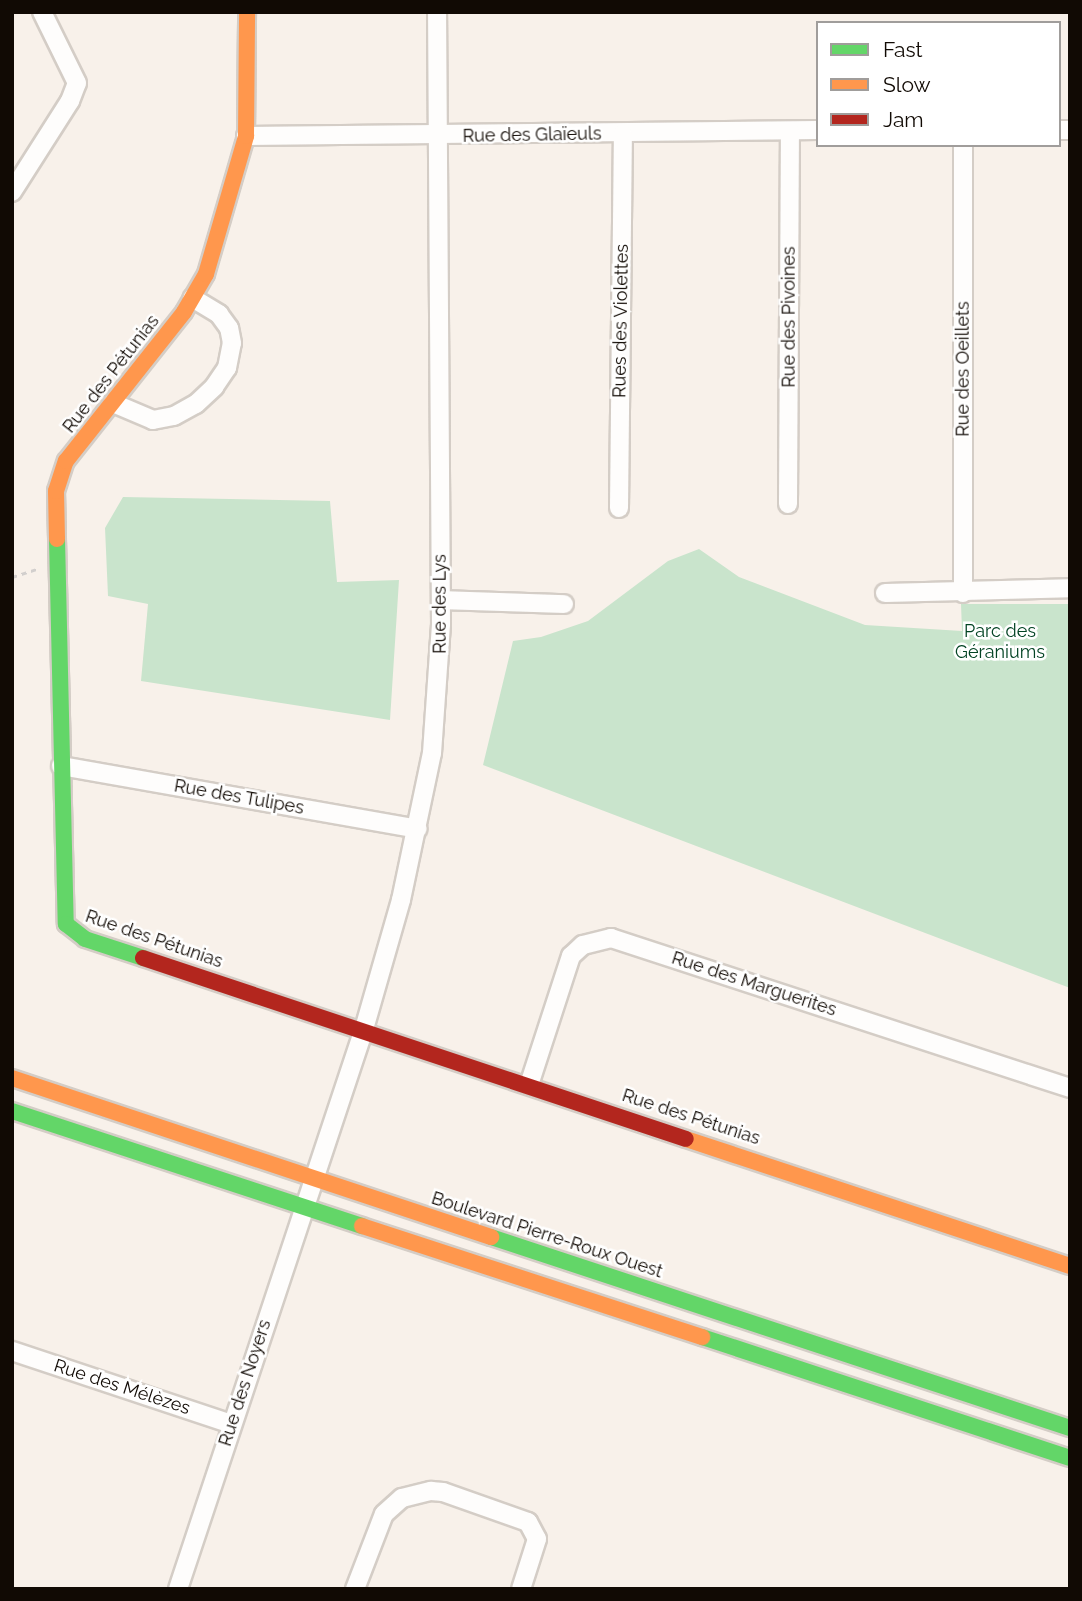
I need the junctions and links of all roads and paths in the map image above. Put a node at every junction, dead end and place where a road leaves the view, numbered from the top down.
1 (42, 12) edge
2 (247, 12) edge
3 (437, 12) edge
4 (816, 130) edge
5 (790, 131) junction
6 (623, 134) junction
7 (247, 136) junction
8 (437, 136) junction
9 (963, 147) edge
10 (12, 192) edge
11 (192, 298) junction
12 (113, 403) junction
13 (789, 504) dead end
14 (619, 508) dead end
15 (58, 561) junction
16 (12, 577) edge
17 (1070, 587) edge
18 (885, 593) dead end
19 (962, 593) junction
20 (441, 600) junction
21 (564, 604) dead end
22 (61, 766) junction
23 (417, 829) junction
24 (364, 1029) junction
25 (12, 1077) edge
26 (529, 1085) junction
27 (1070, 1088) edge
28 (12, 1111) edge
29 (312, 1177) junction
30 (303, 1208) junction
31 (1070, 1266) edge
32 (12, 1351) edge
33 (232, 1424) junction
34 (1070, 1428) edge
35 (1070, 1458) edge
36 (178, 1589) edge
37 (355, 1589) edge
38 (521, 1589) edge

1 - 10 street
2 - 7 main road, Rue des Pétunias
3 - 8 street, Rue des Lys
4 - 5 street, Rue des Glaïeuls
5 - 6 street, Rue des Glaïeuls
5 - 13 street, Rue des Pivoines
6 - 8 street, Rue des Glaïeuls
6 - 14 street, Rues des Violettes
7 - 8 street, Rue des Glaïeuls
7 - 11 main road, Rue des Pétunias
8 - 20 street, Rue des Lys
9 - 19 street, Rue des Oeillets
11 - 12 main road, Rue des Pétunias
11 - 12 street
12 - 15 main road, Rue des Pétunias
15 - 16 path
15 - 22 main road, Rue des Pétunias
17 - 19 street
18 - 19 street
20 - 21 street
20 - 23 street, Rue des Lys
22 - 23 street, Rue des Tulipes
22 - 24 main road, Rue des Pétunias
23 - 24 street, Rue des Lys
24 - 26 main road, Rue des Pétunias
24 - 29 street, Rue des Lys
25 - 29 main road, Boulevard Pierre-Roux Ouest
26 - 27 street, Rue des Marguerites
26 - 31 main road, Rue des Pétunias
28 - 30 main road
29 - 30 street, Rue des Noyers
29 - 34 main road, Boulevard Pierre-Roux Ouest
30 - 33 street, Rue des Noyers
30 - 35 main road
32 - 33 street, Rue des Mélèzes
33 - 36 street, Rue des Noyers
37 - 38 street

